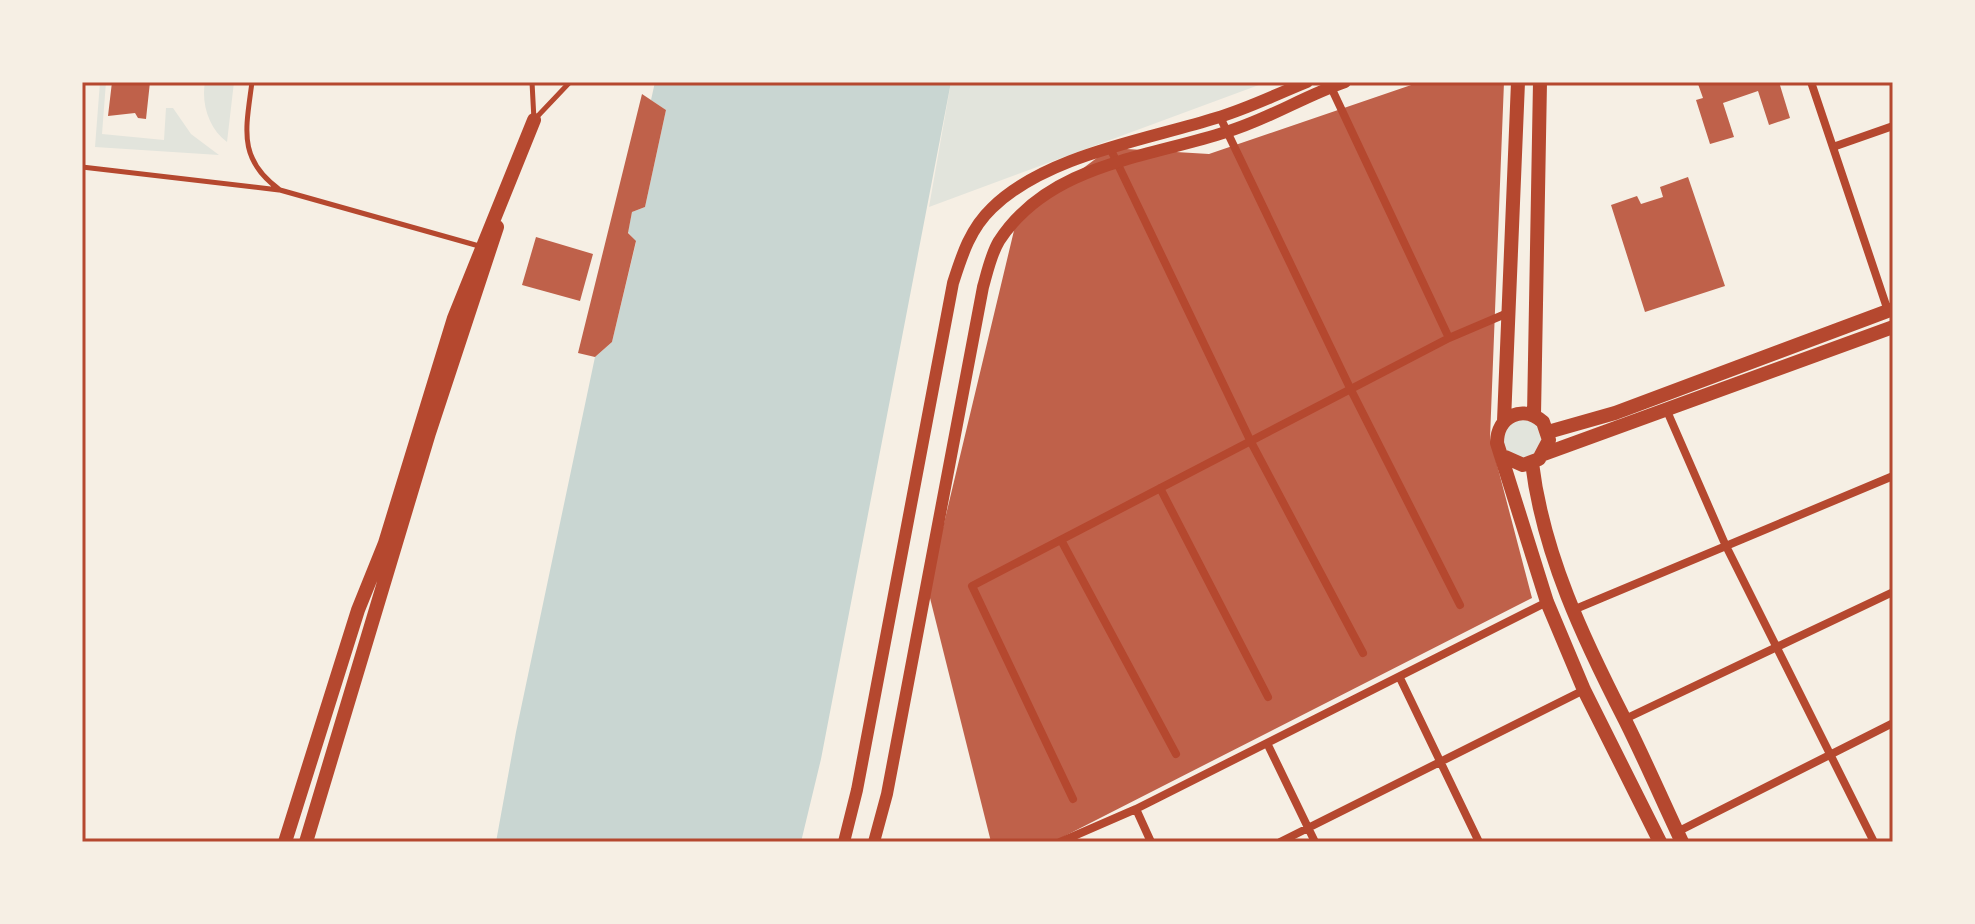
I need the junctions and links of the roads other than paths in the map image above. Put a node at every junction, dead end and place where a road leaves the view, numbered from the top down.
1 (252, 82) edge
2 (532, 82) edge
3 (570, 82) edge
4 (1307, 82) edge
5 (1345, 82) edge
6 (1518, 82) edge
7 (1540, 82) edge
8 (1811, 82) edge
9 (1330, 84) edge
10 (1220, 117) junction
11 (534, 120) junction
12 (1893, 126) edge
13 (1227, 132) junction
14 (1833, 147) junction
15 (1110, 148) junction
16 (82, 167) edge
17 (280, 190) junction
18 (480, 246) junction
19 (1890, 310) edge
20 (1510, 312) junction
21 (1893, 327) edge
22 (1449, 338) junction
23 (1351, 390) junction
24 (1667, 411) junction
25 (1534, 415) junction
26 (1504, 421) junction
27 (1548, 432) junction
28 (1251, 442) junction
29 (1505, 457) junction
30 (1538, 458) junction
31 (1893, 476) edge
32 (1160, 488) junction
33 (1061, 540) junction
34 (1725, 544) junction
35 (1893, 592) edge
36 (1547, 602) junction
37 (1460, 605) dead end
38 (1573, 610) junction
39 (1777, 646) junction
40 (1363, 653) dead end
41 (1400, 678) junction
42 (1584, 690) junction
43 (1268, 697) dead end
44 (1625, 719) junction
45 (1893, 723) edge
46 (1267, 743) junction
47 (1176, 754) dead end
48 (1830, 757) junction
49 (1441, 763) junction
50 (1073, 799) dead end
51 (1136, 809) junction
52 (1309, 828) junction
53 (1680, 837) edge
54 (285, 842) edge
55 (306, 842) edge
56 (844, 842) edge
57 (874, 842) edge
58 (1060, 842) edge
59 (1151, 842) edge
60 (1280, 842) edge
61 (1315, 842) edge
62 (1479, 842) edge
63 (1660, 842) edge
64 (1874, 842) edge

1 - 17 lane
2 - 11 lane
3 - 11 lane
4 - 10 street
5 - 9 street
6 - 20 main road
7 - 25 main road
8 - 14 street
9 - 13 street
9 - 22 street
10 - 13 street
10 - 15 street
11 - 18 main road
11 - 55 main road
12 - 14 street
13 - 23 street
13 - 57 street
14 - 19 street
15 - 28 street
15 - 56 street
16 - 17 lane
17 - 18 lane
18 - 54 main road
19 - 27 main road
20 - 22 street
20 - 26 main road
21 - 24 main road
22 - 23 street
23 - 28 street
23 - 37 street
24 - 30 main road
24 - 34 street
25 - 26 main road
25 - 27 main road
26 - 29 main road
27 - 30 main road
28 - 32 street
28 - 40 street
29 - 30 main road
29 - 36 main road
30 - 38 main road
31 - 34 street
32 - 33 street
32 - 43 street
33 - 47 street
33 - 50 street
34 - 38 street
34 - 39 street
35 - 39 street
36 - 41 street
36 - 42 main road
38 - 44 main road
39 - 44 street
39 - 48 street
41 - 46 street
41 - 49 street
42 - 49 street
42 - 63 main road
44 - 53 main road
45 - 48 street
46 - 51 street
46 - 52 street
48 - 53 street
48 - 64 street
49 - 52 street
49 - 62 street
51 - 58 street
51 - 59 street
52 - 60 street
52 - 61 street

